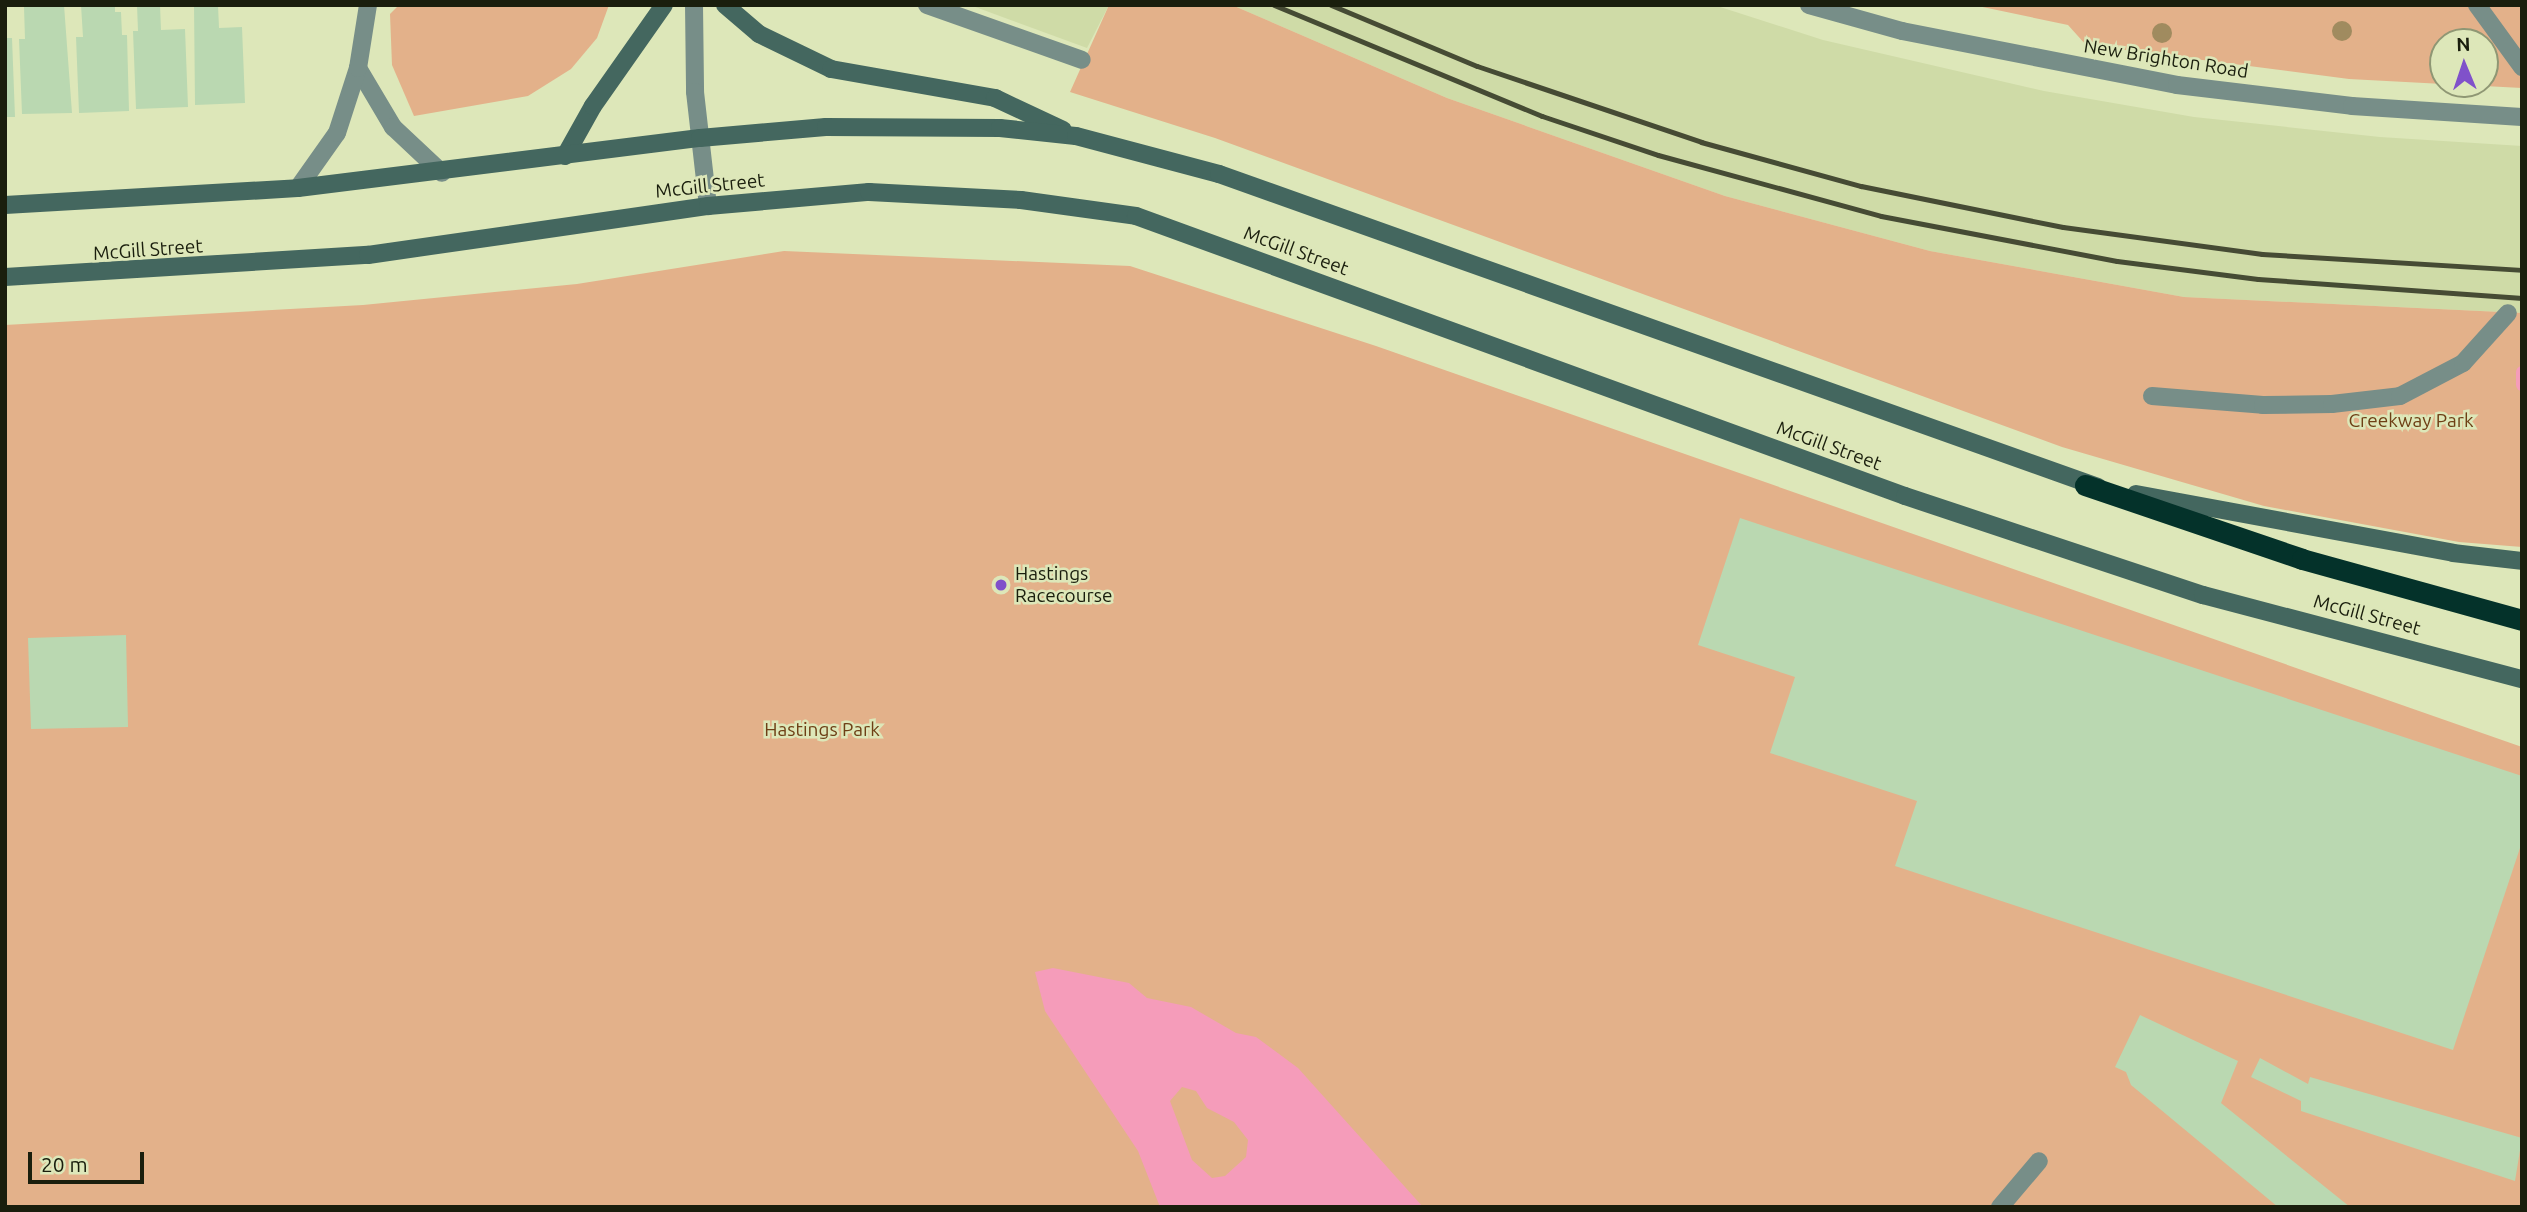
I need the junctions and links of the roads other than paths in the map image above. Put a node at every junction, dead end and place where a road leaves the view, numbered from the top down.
1 (368, 5) edge
2 (664, 5) edge
3 (694, 5) edge
4 (725, 5) edge
5 (927, 5) edge
6 (1809, 5) edge
7 (2477, 5) edge
8 (1082, 60) dead end
9 (2522, 66) edge
10 (358, 68) junction
11 (2522, 117) edge
12 (1076, 136) junction
13 (700, 138) junction
14 (565, 156) junction
15 (442, 173) junction
16 (298, 188) junction
17 (5, 205) edge
18 (708, 206) junction
19 (5, 277) edge
20 (2508, 313) dead end
21 (2152, 396) dead end
22 (2085, 485) junction
23 (2522, 561) edge
24 (2522, 620) edge
25 (2522, 679) edge
26 (2039, 1161) dead end
27 (2000, 1207) edge

1 - 10 street
2 - 14 main road
3 - 13 street
4 - 12 main road
5 - 8 street
6 - 11 street, New Brighton Road
7 - 9 street
10 - 15 street
10 - 16 street
12 - 13 main road
12 - 22 main road
13 - 14 main road
13 - 18 street
14 - 15 main road
15 - 16 main road
16 - 17 main road
18 - 19 main road, McGill Street
18 - 25 main road, McGill Street
20 - 21 street
22 - 23 main road
22 - 24 highway
26 - 27 street

